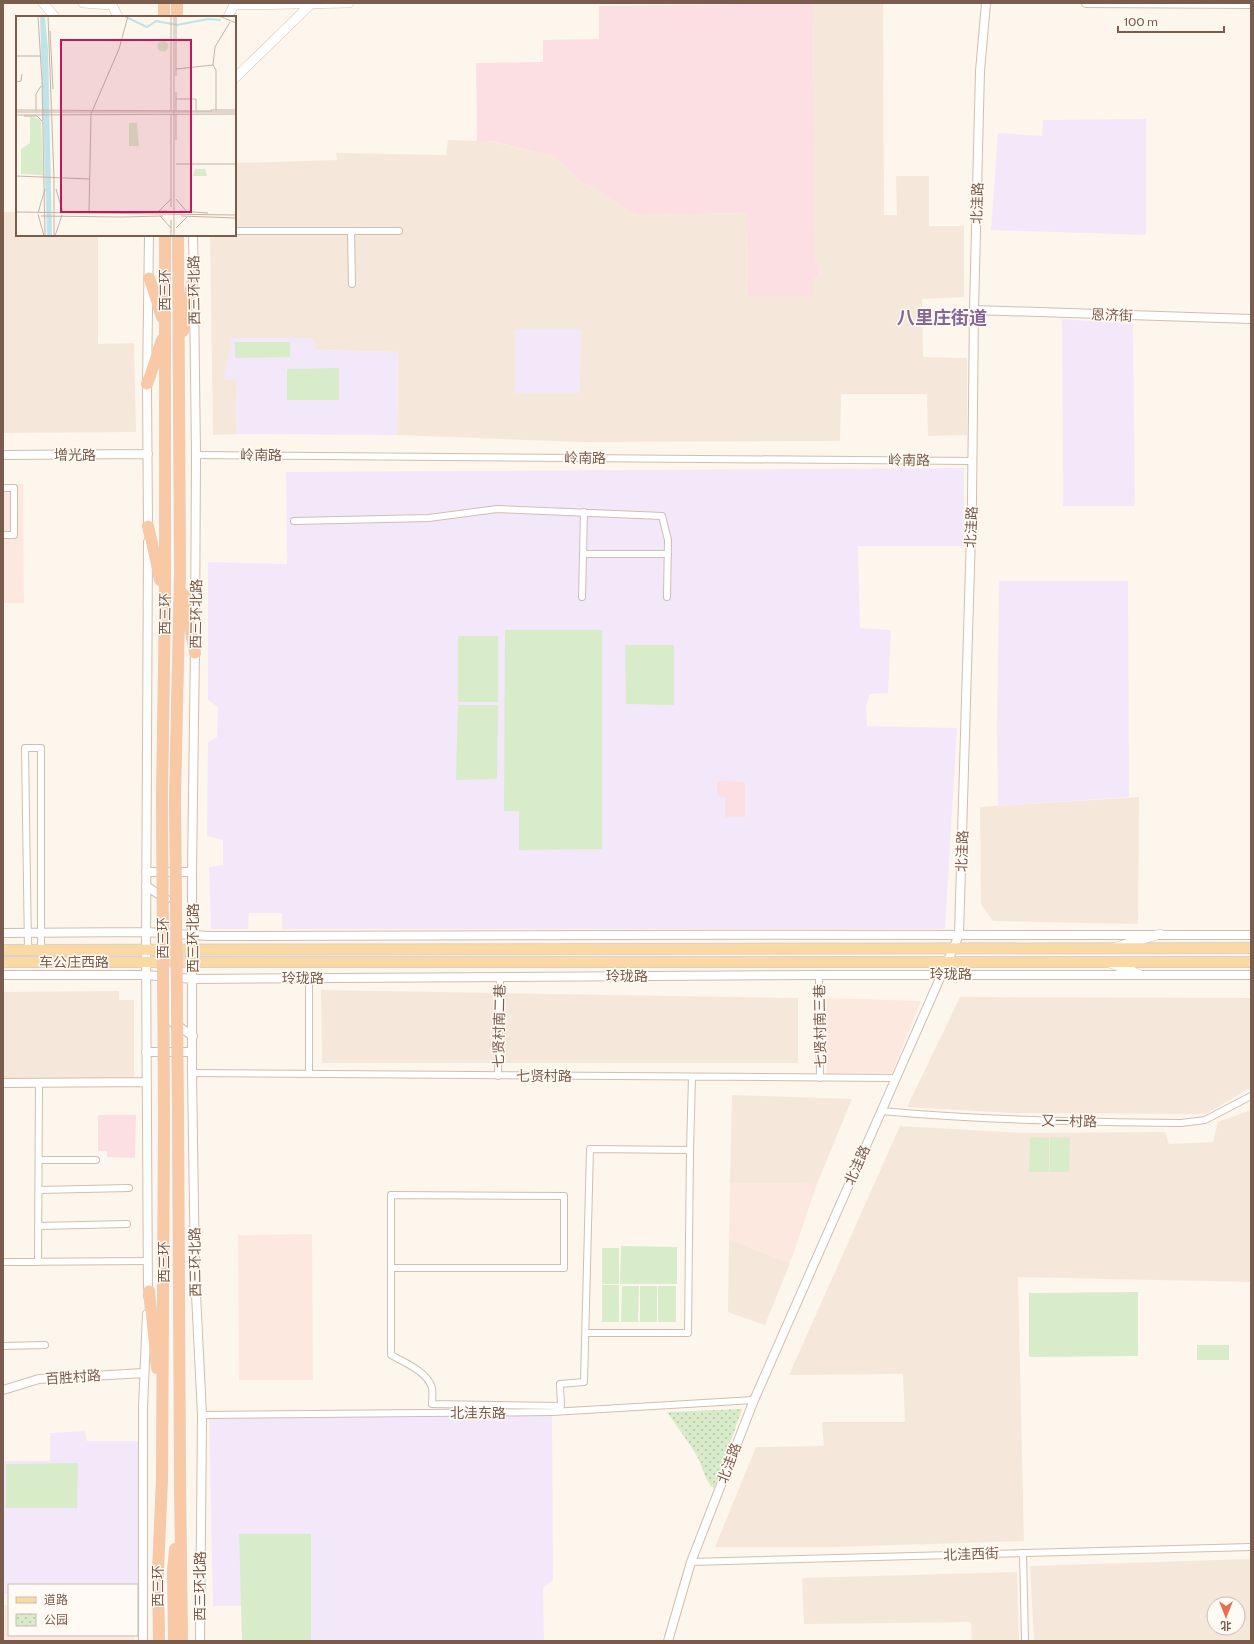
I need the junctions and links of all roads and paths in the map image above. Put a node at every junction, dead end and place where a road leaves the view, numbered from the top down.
1 (43, 3) edge
2 (83, 3) edge
3 (164, 3) edge
4 (177, 3) edge
5 (349, 3) edge
6 (986, 3) edge
7 (1086, 3) edge
8 (112, 4) edge
9 (235, 4) edge
10 (311, 4) junction
11 (1251, 4) edge
12 (54, 16) edge
13 (118, 16) edge
14 (164, 16) edge
15 (177, 16) edge
16 (229, 16) edge
17 (236, 77) edge
18 (236, 231) edge
19 (399, 231) dead end
20 (352, 232) junction
21 (149, 236) edge
22 (165, 236) edge
23 (178, 236) edge
24 (193, 236) edge
25 (194, 275) junction
26 (149, 278) junction
27 (352, 284) dead end
28 (974, 310) junction
29 (1251, 319) edge
30 (165, 329) junction
31 (178, 360) junction
32 (147, 384) junction
33 (148, 454) junction
34 (3, 455) edge
35 (196, 455) junction
36 (973, 460) junction
37 (3, 488) edge
38 (584, 512) junction
39 (294, 520) dead end
40 (148, 526) junction
41 (3, 535) edge
42 (583, 554) junction
43 (668, 554) junction
44 (180, 572) junction
45 (582, 597) dead end
46 (667, 597) dead end
47 (165, 600) junction
48 (195, 653) junction
49 (146, 872) junction
50 (192, 872) junction
51 (146, 886) junction
52 (146, 932) junction
53 (168, 932) junction
54 (3, 933) edge
55 (28, 933) junction
56 (42, 933) junction
57 (193, 933) junction
58 (1160, 934) junction
59 (958, 935) junction
60 (1251, 935) edge
61 (1113, 948) junction
62 (1251, 948) edge
63 (952, 949) junction
64 (3, 950) edge
65 (28, 950) junction
66 (42, 950) junction
67 (146, 950) junction
68 (168, 950) junction
69 (193, 950) junction
70 (947, 961) junction
71 (3, 962) edge
72 (146, 962) junction
73 (168, 962) junction
74 (193, 962) junction
75 (1104, 962) junction
76 (1251, 962) edge
77 (942, 974) junction
78 (1139, 974) junction
79 (3, 975) edge
80 (146, 975) junction
81 (819, 975) junction
82 (1250, 975) edge
83 (169, 977) junction
84 (500, 977) junction
85 (309, 978) junction
86 (193, 979) junction
87 (193, 1036) junction
88 (146, 1052) junction
89 (192, 1052) junction
90 (192, 1073) junction
91 (309, 1074) junction
92 (498, 1076) junction
93 (692, 1077) junction
94 (820, 1078) junction
95 (895, 1078) junction
96 (147, 1082) junction
97 (3, 1083) edge
98 (39, 1083) junction
99 (1251, 1096) edge
100 (881, 1111) junction
101 (690, 1150) junction
102 (39, 1160) junction
103 (96, 1160) dead end
104 (129, 1188) dead end
105 (39, 1190) junction
106 (126, 1224) dead end
107 (38, 1226) junction
108 (148, 1261) junction
109 (3, 1262) edge
110 (38, 1262) junction
111 (392, 1268) junction
112 (149, 1291) junction
113 (586, 1332) junction
114 (45, 1345) dead end
115 (3, 1346) edge
116 (144, 1373) junction
117 (3, 1390) edge
118 (754, 1400) junction
119 (202, 1415) junction
120 (162, 1420) junction
121 (180, 1478) junction
122 (162, 1479) junction
123 (1251, 1547) edge
124 (1023, 1553) junction
125 (691, 1562) junction
126 (171, 1571) junction
127 (158, 1624) junction
128 (143, 1641) edge
129 (155, 1641) edge
130 (159, 1641) edge
131 (168, 1641) edge
132 (174, 1641) edge
133 (182, 1641) edge
134 (200, 1641) edge
135 (668, 1641) edge
136 (1025, 1641) edge

1 - 12 main road
2 - 8 main road
3 - 14 highway
4 - 15 highway
5 - 10 main road
6 - 28 street, 北洼路
7 - 11 street
8 - 13 main road
9 - 10 main road
9 - 16 main road
10 - 17 main road
18 - 20 street
19 - 20 street
20 - 27 street
21 - 26 street
22 - 30 highway, 西三环
23 - 31 highway, 西三环
24 - 25 street, 西三环北路
25 - 31 highway
25 - 35 street, 西三环北路
26 - 30 highway
26 - 32 street
28 - 29 street, 恩济街
28 - 36 street, 北洼路
30 - 32 highway
30 - 47 highway, 西三环
31 - 44 highway, 西三环
32 - 33 street
33 - 34 street, 增光路
33 - 40 street
35 - 36 street, 岭南路
35 - 48 street, 西三环北路
36 - 59 street, 北洼路
37 - 41 street
38 - 39 street
38 - 42 street
38 - 43 street
40 - 47 highway
40 - 49 street
42 - 43 street
42 - 45 street
43 - 46 street
44 - 48 highway
44 - 121 highway, 西三环, bridge
47 - 120 highway, 西三环, bridge
48 - 50 street, 西三环北路
49 - 50 street
49 - 51 street
50 - 57 street, 西三环北路
51 - 52 street
51 - 53 street
52 - 53 street
52 - 56 street
52 - 67 street
53 - 57 street
53 - 68 street
54 - 55 street
55 - 56 street
55 - 56 street
55 - 65 street
56 - 66 street
57 - 59 street
57 - 69 street, 西三环北路
58 - 59 street
58 - 60 street
58 - 61 main road
59 - 63 street, 北洼路
61 - 62 main road, 玲珑路
61 - 63 main road, 玲珑路
63 - 69 main road, 玲珑路
63 - 70 street, 北洼路
64 - 65 main road, 车公庄西路
65 - 66 main road, 车公庄西路
66 - 67 main road, 车公庄西路
67 - 68 main road, 车公庄西路
67 - 72 street
68 - 69 main road, 玲珑路
68 - 73 street
69 - 74 street, 西三环北路
70 - 74 main road, 玲珑路
70 - 75 main road, 玲珑路
70 - 77 street, 北洼路
71 - 72 main road, 车公庄西路
72 - 73 main road, 车公庄西路
72 - 80 street
73 - 74 main road, 玲珑路
73 - 83 street
74 - 86 street, 西三环北路
75 - 76 main road, 玲珑路
75 - 78 main road
77 - 78 street, 玲珑路
77 - 81 street, 玲珑路
77 - 95 street, 北洼路
78 - 82 street, 玲珑路
79 - 80 street, 玲珑路
80 - 83 street, 玲珑路
80 - 88 street
81 - 84 street, 玲珑路
81 - 94 street, 七贤村南三巷
83 - 86 street, 玲珑路
83 - 87 street
84 - 85 street, 玲珑路
84 - 92 street, 七贤村南二巷
85 - 86 street, 玲珑路
85 - 91 street
86 - 87 street, 西三环北路
87 - 89 street, 西三环北路
88 - 89 street
88 - 96 street
89 - 90 street, 西三环北路
90 - 91 street, 七贤村路
90 - 119 street, 西三环北路
91 - 92 street, 七贤村路
92 - 93 street, 七贤村路
93 - 94 street, 七贤村路
93 - 101 street
94 - 95 street, 七贤村路
95 - 100 street, 北洼路
96 - 98 street
96 - 108 street
97 - 98 street
98 - 102 street
99 - 100 street, 又一村路
100 - 118 street, 北洼路
101 - 113 street
101 - 113 street
102 - 103 street
102 - 105 street
104 - 105 street
105 - 107 street
106 - 107 street
107 - 110 street
108 - 110 street
108 - 112 street
109 - 110 street
111 - 111 street
111 - 113 street
112 - 116 street
112 - 120 highway
114 - 115 street
116 - 117 street, 百胜村路
116 - 128 street
118 - 119 street, 北洼东路
118 - 125 street, 北洼路
119 - 134 street, 西三环北路
120 - 122 highway, 西三环
121 - 126 highway
121 - 133 highway, 西三环
122 - 126 highway
122 - 127 highway, 西三环
123 - 124 street, 北洼西街
124 - 125 street, 北洼西街
124 - 136 street
125 - 135 street, 北洼路
126 - 131 highway
126 - 132 highway
127 - 129 highway
127 - 130 highway, 西三环

